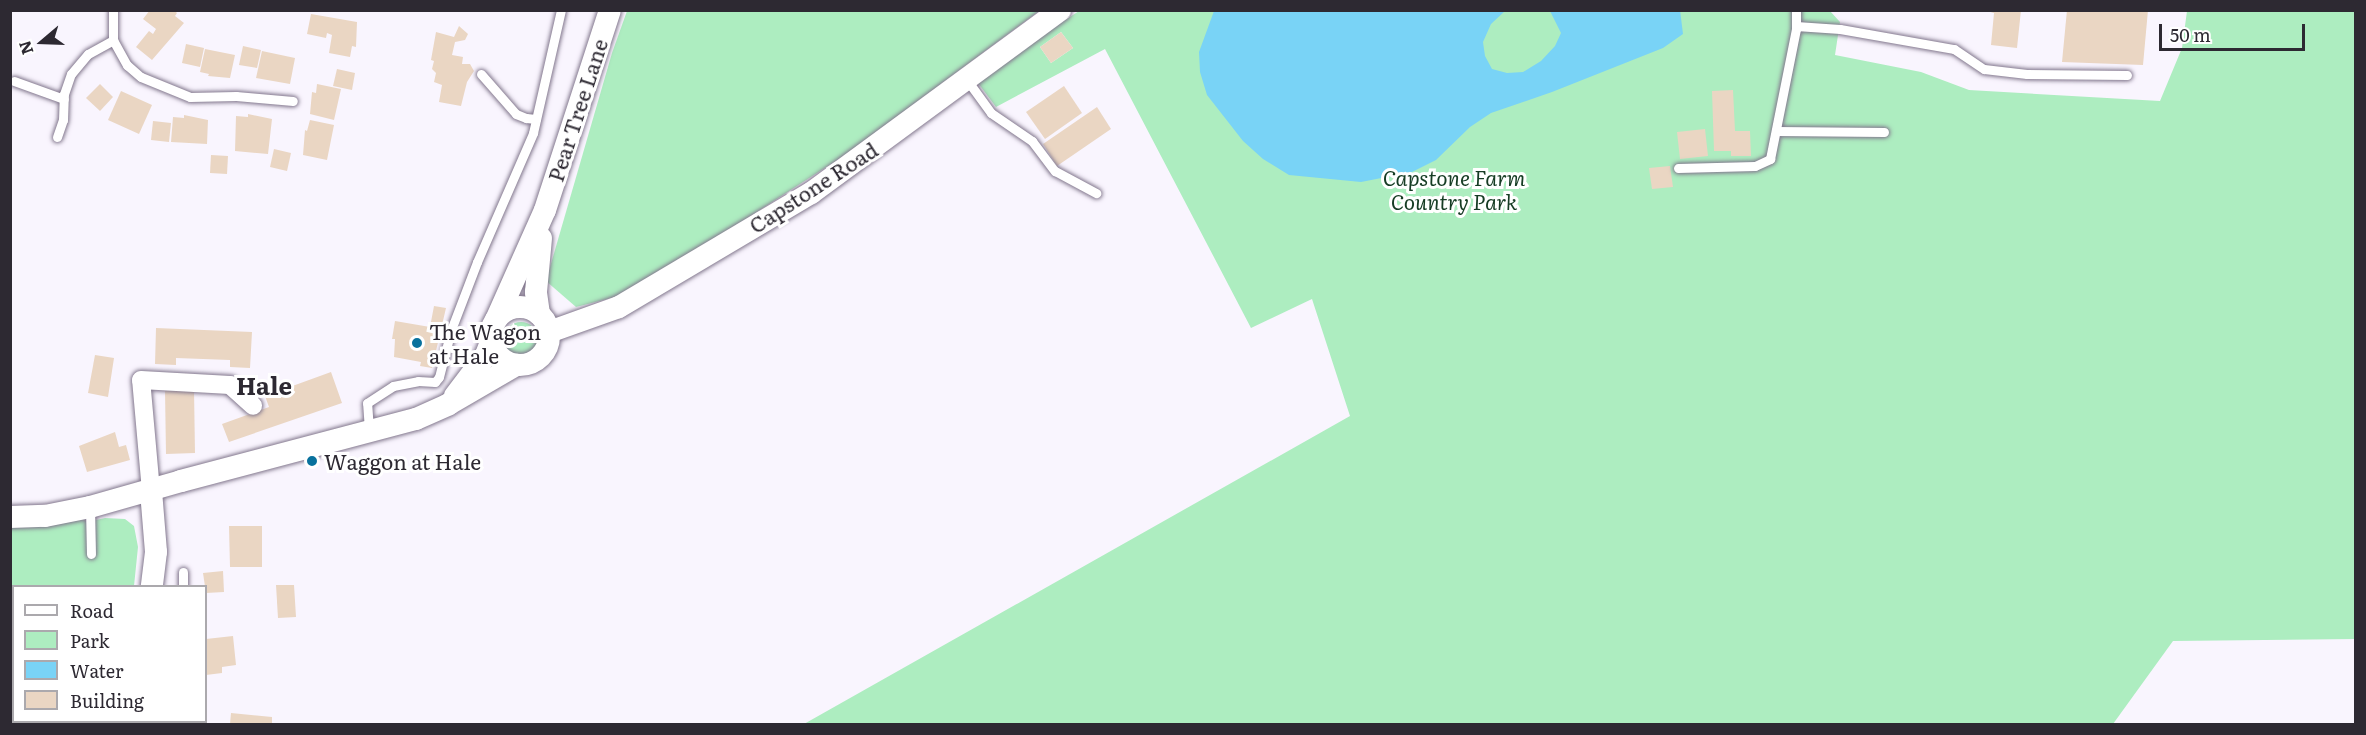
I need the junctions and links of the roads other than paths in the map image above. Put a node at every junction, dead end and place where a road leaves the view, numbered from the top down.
1 (113, 10) edge
2 (561, 10) edge
3 (610, 10) edge
4 (1060, 10) edge
5 (1796, 10) edge
6 (1796, 26) junction
7 (113, 40) junction
8 (481, 74) dead end
9 (2127, 75) dead end
10 (967, 80) junction
11 (14, 81) dead end
12 (64, 99) junction
13 (293, 101) dead end
14 (536, 119) junction
15 (1776, 131) junction
16 (1884, 132) dead end
17 (57, 137) dead end
18 (1678, 168) dead end
19 (1096, 193) dead end
20 (545, 210) junction
21 (544, 323) junction
22 (494, 330) junction
23 (516, 365) junction
24 (449, 404) junction
25 (254, 406) dead end
26 (370, 432) junction
27 (151, 491) junction
28 (90, 507) junction
29 (10, 517) edge
30 (91, 554) dead end
31 (183, 572) dead end
32 (152, 585) edge
33 (183, 585) edge

1 - 7 lane
2 - 14 lane
3 - 20 street, Pear Tree Lane
4 - 10 street, Capstone Road
5 - 6 lane
6 - 9 lane
6 - 15 lane
7 - 12 lane
7 - 13 lane
8 - 14 lane
10 - 19 lane
10 - 21 street, Capstone Road
11 - 12 lane
12 - 17 lane
14 - 26 lane
15 - 16 lane
15 - 18 lane
20 - 21 street, Pear Tree Lane
20 - 22 street, Pear Tree Lane
21 - 22 street
21 - 23 street
22 - 23 street
22 - 24 street
23 - 24 street
24 - 26 street
25 - 27 street
26 - 27 street
27 - 28 street
27 - 32 street
28 - 29 street
28 - 30 lane
31 - 33 lane

